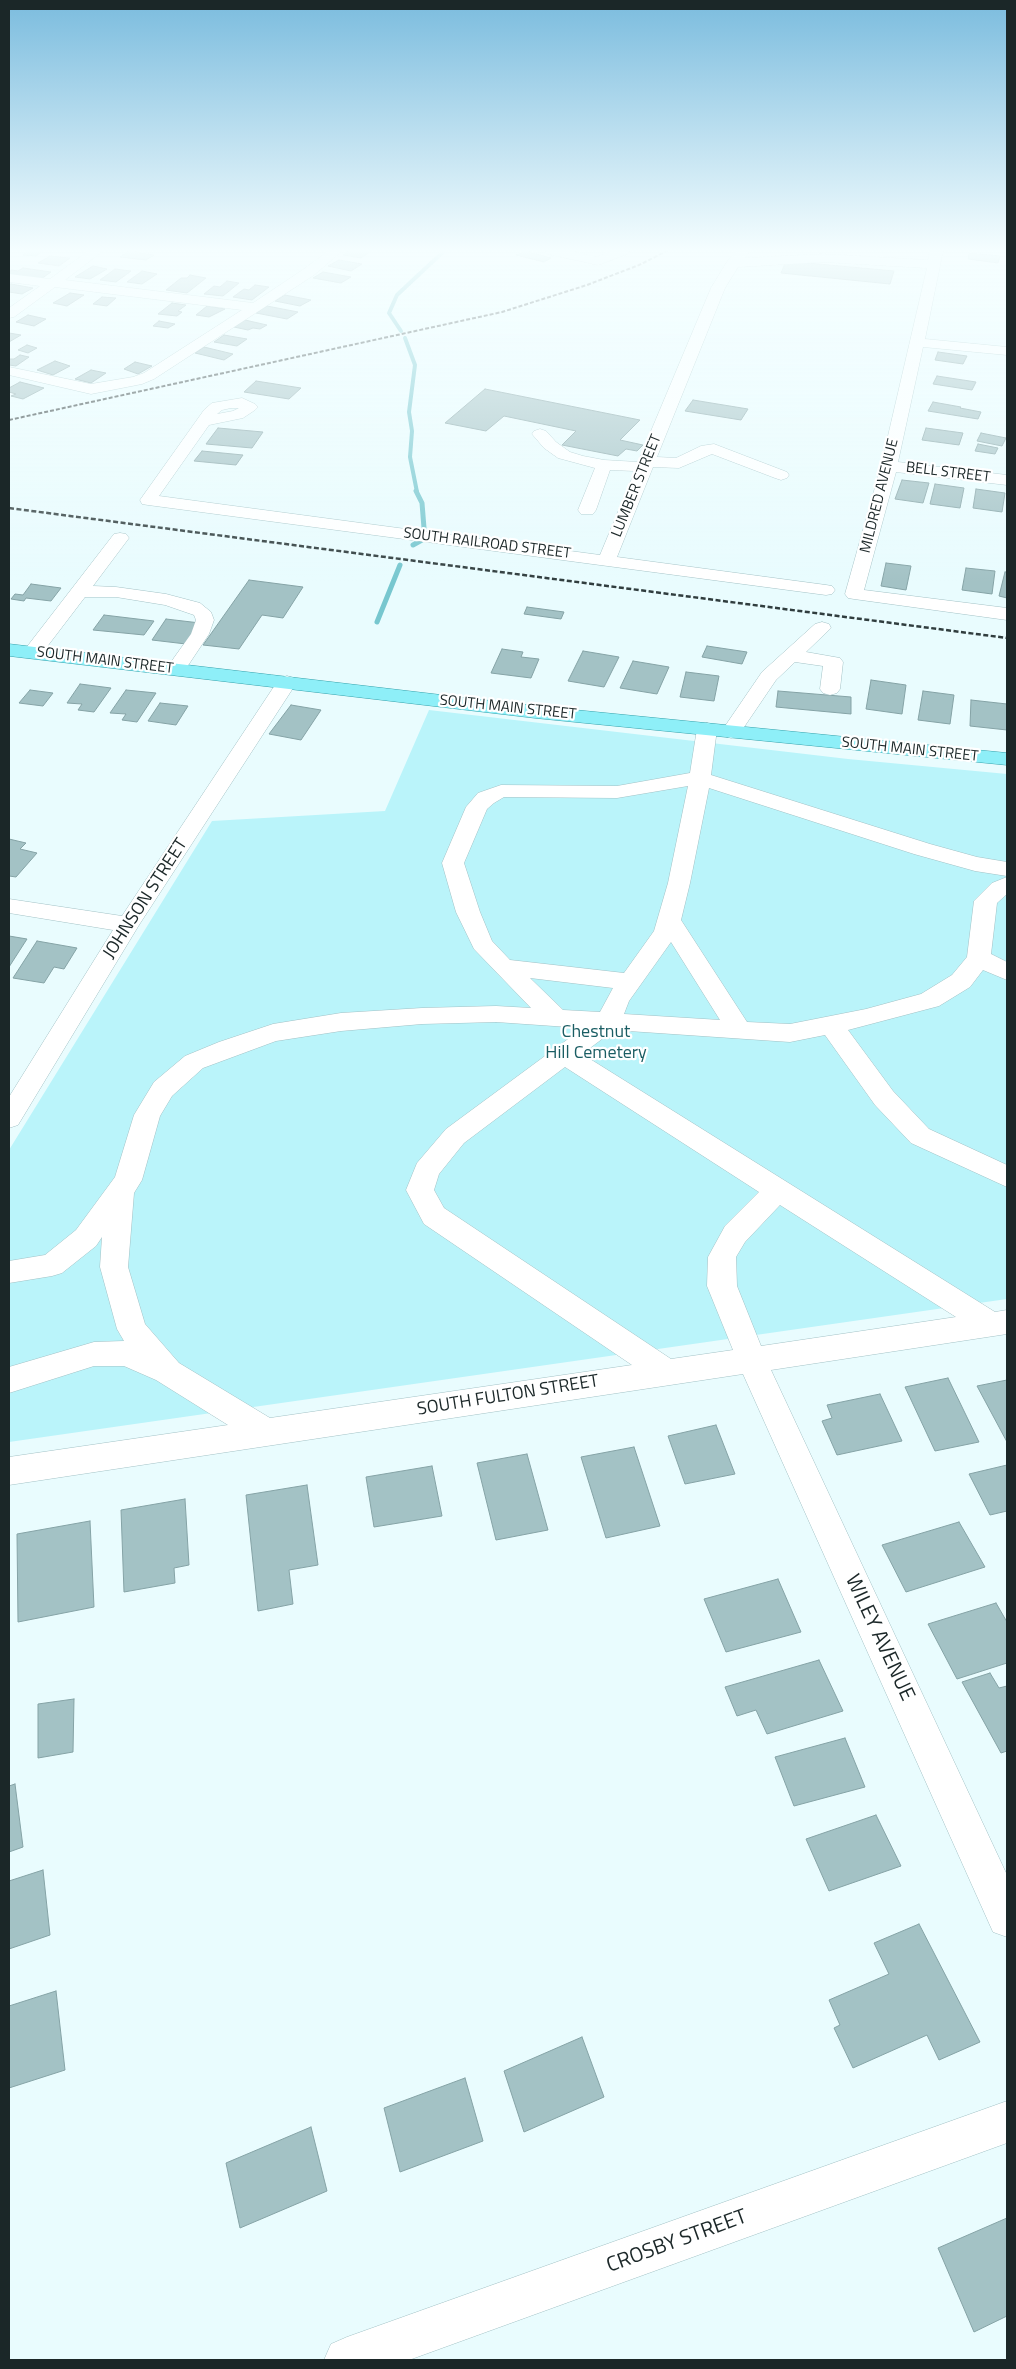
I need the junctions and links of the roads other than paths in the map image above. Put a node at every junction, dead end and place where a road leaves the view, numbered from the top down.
1 (171, 362) edge
2 (688, 362) edge
3 (912, 362) edge
4 (9, 371) edge
5 (205, 419) dead end
6 (540, 434) dead end
7 (604, 465) junction
8 (646, 465) junction
9 (889, 466) junction
10 (781, 475) dead end
11 (1007, 480) edge
12 (587, 510) dead end
13 (120, 538) dead end
14 (607, 559) junction
15 (826, 590) dead end
16 (80, 591) junction
17 (1007, 614) edge
18 (822, 628) dead end
19 (9, 650) edge
20 (33, 652) junction
21 (791, 656) junction
22 (176, 669) junction
23 (287, 682) junction
24 (830, 689) dead end
25 (719, 730) junction
26 (1007, 760) edge
27 (700, 778) junction
28 (1007, 870) edge
29 (1007, 884) edge
30 (9, 906) edge
31 (669, 920) junction
32 (128, 925) junction
33 (979, 958) junction
34 (503, 967) junction
35 (1007, 972) edge
36 (630, 982) junction
37 (558, 1019) junction
38 (608, 1022) junction
39 (831, 1025) junction
40 (740, 1031) junction
41 (564, 1055) junction
42 (9, 1118) edge
43 (1007, 1177) edge
44 (778, 1190) junction
45 (120, 1191) junction
46 (9, 1272) edge
47 (999, 1323) edge
48 (751, 1359) junction
49 (168, 1372) junction
50 (666, 1372) junction
51 (9, 1380) edge
52 (266, 1432) junction
53 (9, 1471) edge
54 (1007, 1918) edge
55 (1007, 2122) edge
56 (347, 2360) edge

1 - 4 street
2 - 8 street, LUMBER STREET
3 - 9 street, MILDRED AVENUE
5 - 14 street, SOUTH RAILROAD STREET
6 - 7 street
7 - 8 street
7 - 12 street
8 - 10 street
8 - 14 street, LUMBER STREET
9 - 11 street, BELL STREET
9 - 17 street, MILDRED AVENUE
13 - 16 street
14 - 15 street, SOUTH RAILROAD STREET
16 - 20 street
16 - 22 street
18 - 21 street
19 - 20 main road, SOUTH MAIN STREET
20 - 22 main road, SOUTH MAIN STREET
21 - 24 street
21 - 25 street
22 - 23 main road, SOUTH MAIN STREET
23 - 25 main road, SOUTH MAIN STREET
23 - 32 street, JOHNSON STREET
25 - 26 main road, SOUTH MAIN STREET
25 - 27 street
27 - 28 street
27 - 31 street
27 - 34 street
29 - 33 street
30 - 32 street
31 - 36 street
31 - 40 street
32 - 42 street, JOHNSON STREET
33 - 35 street
33 - 39 street
34 - 36 street
34 - 37 street
36 - 38 street
37 - 38 street
37 - 45 street
38 - 40 street
38 - 41 street
39 - 40 street
39 - 43 street
41 - 44 street
41 - 50 street
44 - 47 street
44 - 48 street, WILEY AVENUE
45 - 46 street
45 - 49 street
47 - 48 street, SOUTH FULTON STREET
48 - 50 street, SOUTH FULTON STREET
48 - 54 street, WILEY AVENUE
49 - 51 street
49 - 52 street
50 - 52 street, SOUTH FULTON STREET
52 - 53 street, SOUTH FULTON STREET
55 - 56 street, CROSBY STREET

